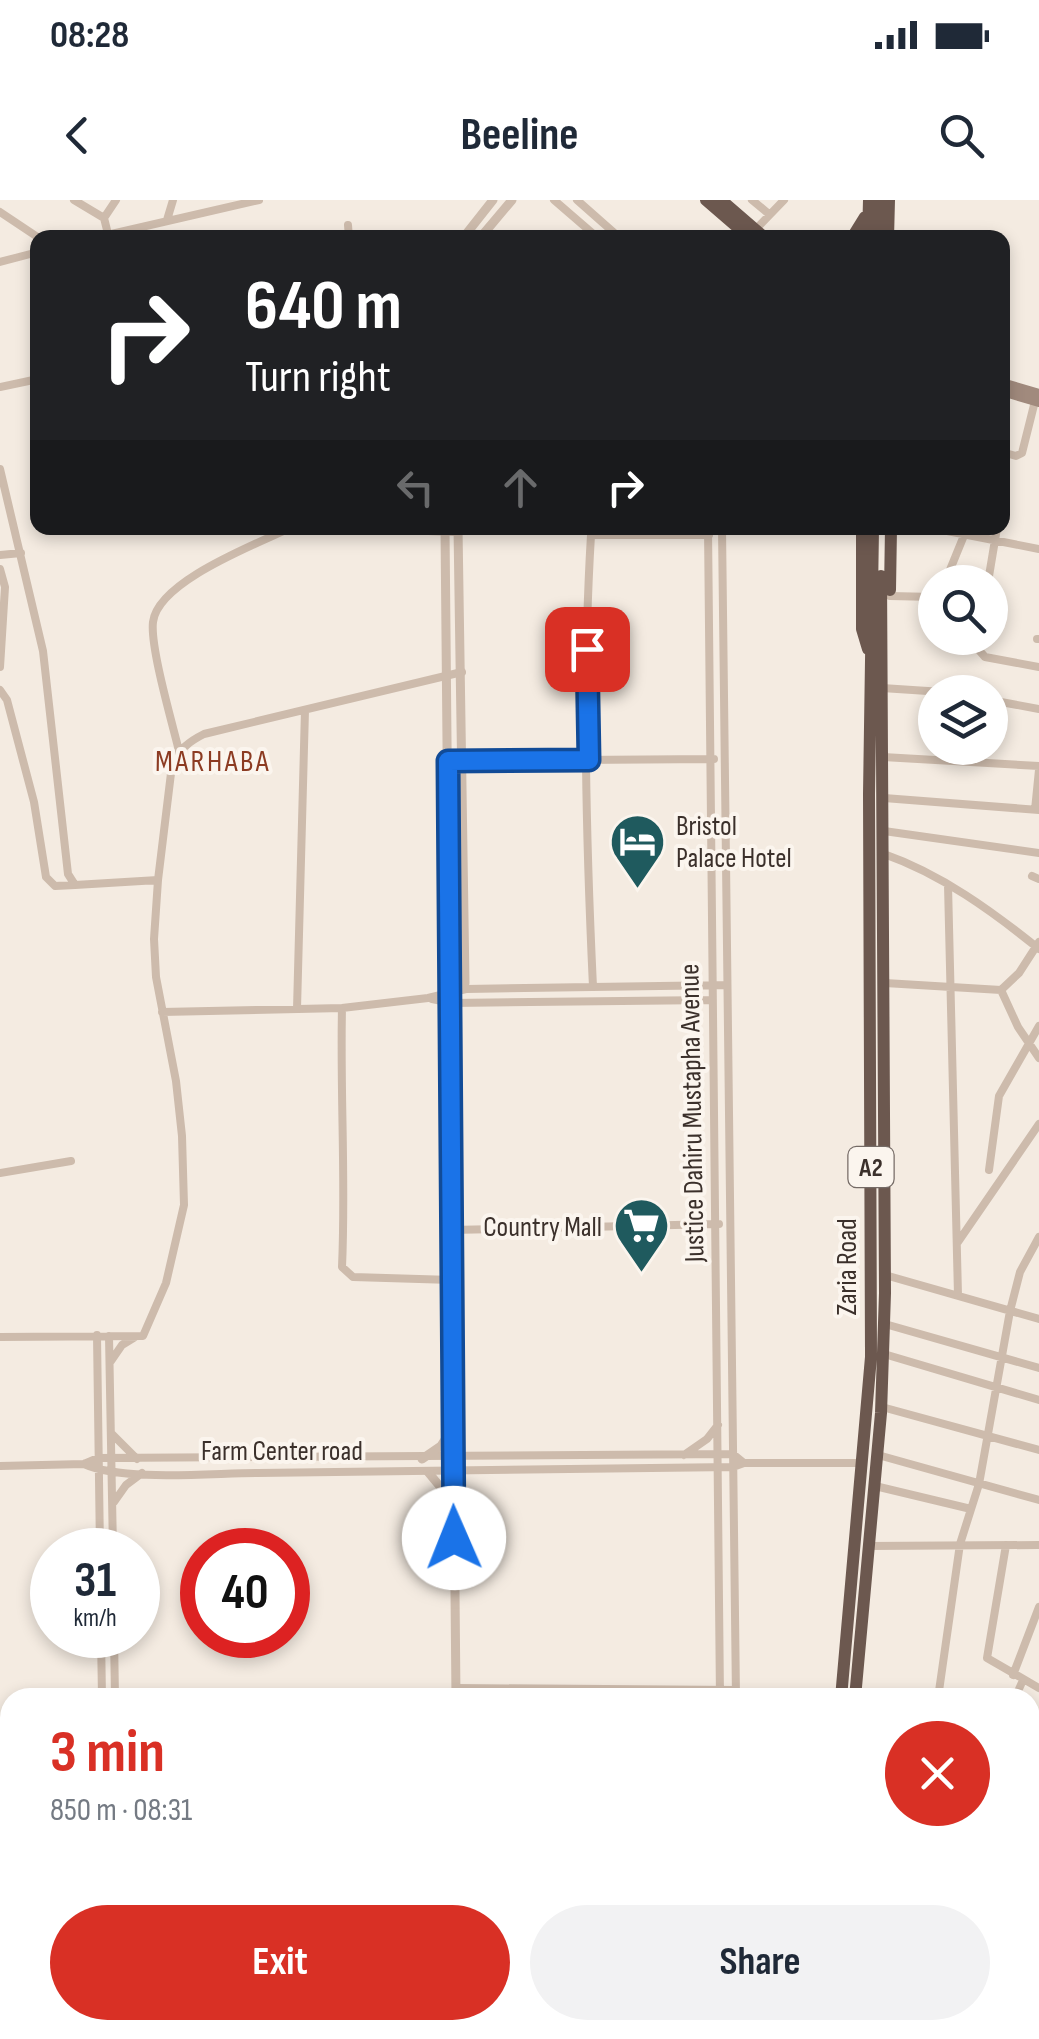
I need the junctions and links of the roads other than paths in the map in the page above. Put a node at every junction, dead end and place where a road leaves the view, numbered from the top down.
1 (74, 200) edge
2 (116, 200) edge
3 (174, 200) edge
4 (216, 200) edge
5 (259, 200) edge
6 (493, 200) edge
7 (512, 200) edge
8 (554, 200) edge
9 (577, 200) edge
10 (706, 200) edge
11 (721, 200) edge
12 (752, 200) edge
13 (784, 200) edge
14 (889, 200) edge
15 (898, 200) edge
16 (872, 203) edge
17 (212, 210) junction
18 (0, 212) edge
19 (769, 214) junction
20 (104, 218) junction
21 (167, 220) junction
22 (152, 223) junction
23 (348, 225) dead end
24 (107, 230) edge
25 (124, 230) edge
26 (152, 230) edge
27 (348, 230) edge
28 (469, 230) edge
29 (487, 230) edge
30 (588, 230) edge
31 (611, 230) edge
32 (750, 230) edge
33 (752, 230) edge
34 (760, 230) edge
35 (857, 230) edge
36 (869, 230) edge
37 (877, 230) edge
38 (888, 230) edge
39 (897, 230) edge
40 (30, 232) edge
41 (30, 254) edge
42 (0, 262) edge
43 (30, 381) edge
44 (0, 387) edge
45 (1010, 387) edge
46 (1010, 393) edge
47 (1038, 399) edge
48 (1010, 453) edge
49 (0, 470) edge
50 (276, 535) edge
51 (444, 535) edge
52 (458, 535) edge
53 (591, 535) edge
54 (708, 535) edge
55 (722, 535) edge
56 (862, 535) edge
57 (873, 535) edge
58 (882, 535) edge
59 (891, 535) edge
60 (964, 535) edge
61 (977, 535) edge
62 (995, 535) edge
63 (994, 539) junction
64 (1039, 549) edge
65 (21, 553) junction
66 (0, 555) edge
67 (952, 565) edge
68 (990, 565) edge
69 (0, 569) edge
70 (890, 596) junction
71 (918, 597) edge
72 (877, 636) junction
73 (981, 655) edge
74 (877, 656) junction
75 (1039, 666) edge
76 (0, 667) edge
77 (462, 672) junction
78 (448, 673) junction
79 (882, 688) junction
80 (0, 690) edge
81 (918, 690) edge
82 (1008, 703) edge
83 (1039, 709) edge
84 (305, 710) junction
85 (179, 751) junction
86 (883, 757) junction
87 (711, 758) junction
88 (724, 759) junction
89 (589, 760) junction
90 (918, 760) edge
91 (448, 761) junction
92 (462, 761) junction
93 (994, 765) edge
94 (1039, 768) edge
95 (884, 798) junction
96 (1037, 810) edge
97 (884, 831) junction
98 (1039, 853) edge
99 (884, 854) junction
100 (158, 880) junction
101 (75, 885) junction
102 (948, 886) junction
103 (1038, 946) edge
104 (465, 982) dead end
105 (884, 983) junction
106 (711, 984) junction
107 (727, 985) junction
108 (593, 986) junction
109 (949, 986) junction
110 (1001, 990) junction
111 (451, 997) junction
112 (712, 1000) junction
113 (727, 1001) junction
114 (298, 1008) junction
115 (342, 1008) junction
116 (162, 1012) junction
117 (1039, 1026) edge
118 (1029, 1042) junction
119 (1039, 1058) edge
120 (1039, 1124) edge
121 (71, 1161) dead end
122 (989, 1170) dead end
123 (0, 1173) edge
124 (716, 1224) junction
125 (728, 1225) junction
126 (452, 1230) junction
127 (1039, 1236) edge
128 (958, 1242) junction
129 (885, 1275) junction
130 (452, 1280) junction
131 (958, 1295) junction
132 (1010, 1312) junction
133 (1039, 1319) edge
134 (884, 1324) junction
135 (98, 1336) junction
136 (109, 1336) junction
137 (134, 1337) junction
138 (0, 1338) edge
139 (884, 1354) junction
140 (1002, 1357) junction
141 (111, 1361) junction
142 (1039, 1368) edge
143 (996, 1388) junction
144 (1039, 1400) edge
145 (882, 1407) junction
146 (453, 1425) junction
147 (718, 1425) junction
148 (112, 1434) junction
149 (987, 1434) junction
150 (1039, 1450) edge
151 (732, 1454) junction
152 (684, 1455) junction
153 (718, 1455) junction
154 (452, 1456) junction
155 (878, 1456) junction
156 (98, 1458) junction
157 (112, 1458) junction
158 (137, 1459) junction
159 (422, 1459) junction
160 (744, 1463) junction
161 (862, 1463) junction
162 (84, 1464) junction
163 (0, 1466) edge
164 (719, 1467) junction
165 (733, 1467) junction
166 (98, 1470) junction
167 (112, 1471) junction
168 (143, 1472) junction
169 (428, 1472) junction
170 (453, 1472) junction
171 (979, 1484) junction
172 (875, 1486) junction
173 (1039, 1500) edge
174 (454, 1505) junction
175 (112, 1506) junction
176 (971, 1509) junction
177 (99, 1528) edge
178 (112, 1528) edge
179 (960, 1544) junction
180 (1006, 1545) junction
181 (1039, 1545) edge
182 (869, 1546) junction
183 (1039, 1607) edge
184 (1026, 1643) junction
185 (1039, 1648) edge
186 (102, 1658) edge
187 (114, 1658) edge
188 (1013, 1675) junction
189 (1023, 1680) junction
190 (102, 1688) edge
191 (114, 1688) edge
192 (456, 1688) edge
193 (720, 1688) edge
194 (736, 1688) edge
195 (842, 1688) edge
196 (856, 1688) edge
197 (939, 1688) edge
198 (1019, 1688) edge
199 (1039, 1688) edge

1 - 20 street
2 - 20 street
3 - 21 street
4 - 17 street
5 - 17 street
6 - 28 street
7 - 29 street
8 - 30 street
9 - 31 street
10 - 32 highway
11 - 33 highway
12 - 19 street
13 - 19 street
14 - 38 highway
15 - 39 highway
16 - 35 highway
16 - 36 highway
16 - 37 highway
17 - 21 street
18 - 40 street
19 - 34 street
20 - 24 street
21 - 22 street
22 - 25 street
22 - 26 street
23 - 27 street
41 - 42 street
43 - 44 street
45 - 47 main road
46 - 47 main road
47 - 48 street
49 - 65 street
50 - 85 street
51 - 78 street
52 - 77 street
53 - 89 street
54 - 87 street, Justice Dahiru Mustapha Avenue
55 - 88 street
56 - 74 highway, Zaria Road / A2
57 - 72 highway, A2
58 - 72 highway, A2
59 - 70 highway, Zaria Road / A2
60 - 67 street
61 - 63 street
62 - 63 street
63 - 64 street
63 - 68 street
65 - 66 street
65 - 101 street
69 - 76 street
70 - 71 street
70 - 74 highway, Zaria Road / A2
72 - 74 highway, Zaria Road / A2
73 - 75 street
74 - 79 highway, Zaria Road / A2
74 - 161 highway, Zaria Road / A2
77 - 78 street
77 - 92 street
78 - 84 street
78 - 91 street
79 - 81 street
79 - 86 highway, Zaria Road / A2
80 - 101 street
82 - 83 street
84 - 85 street
84 - 114 street
85 - 100 street
86 - 90 street
86 - 95 highway, Zaria Road / A2
87 - 88 street
87 - 89 street
87 - 106 street, Justice Dahiru Mustapha Avenue
88 - 107 street
89 - 92 street
89 - 108 street
91 - 92 street
91 - 111 street
92 - 104 street
93 - 94 street
94 - 96 street
95 - 96 street
95 - 97 highway, Zaria Road / A2
97 - 98 street
97 - 99 highway, Zaria Road / A2
99 - 102 street
99 - 105 highway, Zaria Road / A2
100 - 101 street
100 - 116 street
102 - 103 street
102 - 109 street
103 - 110 street
105 - 109 street
105 - 129 highway, Zaria Road / A2
106 - 107 street
106 - 108 street
106 - 112 street, Justice Dahiru Mustapha Avenue
107 - 113 street
108 - 111 street
109 - 110 street
109 - 128 street
110 - 118 street
111 - 112 street
111 - 115 street
111 - 126 street
112 - 113 street
112 - 124 street, Justice Dahiru Mustapha Avenue
113 - 125 street
114 - 115 street
114 - 116 street
115 - 130 street
116 - 137 street
117 - 118 street
118 - 119 street
118 - 122 street
120 - 128 street
121 - 123 street
124 - 125 street
124 - 126 street
124 - 147 street, Justice Dahiru Mustapha Avenue
125 - 151 street
126 - 130 street
127 - 132 street
128 - 131 street
129 - 131 street
129 - 134 highway, Zaria Road / A2
130 - 146 street
131 - 132 street
132 - 133 street
132 - 140 street
134 - 139 highway, Zaria Road / A2
134 - 140 street
135 - 136 street
135 - 138 street
135 - 156 street
136 - 137 street
136 - 141 street
137 - 141 street
139 - 143 street
139 - 145 highway, Zaria Road / A2
140 - 142 street
140 - 143 street
141 - 148 street
143 - 144 street
143 - 149 street
145 - 149 street
145 - 155 highway, Zaria Road / A2
146 - 154 street
146 - 159 street
147 - 152 street
147 - 153 street, Justice Dahiru Mustapha Avenue
148 - 157 street
148 - 158 street
149 - 150 street
149 - 171 street
151 - 153 street
151 - 160 street
151 - 165 street
152 - 153 street
152 - 154 street
153 - 164 street, Justice Dahiru Mustapha Avenue
154 - 159 street
154 - 170 street
155 - 171 street
155 - 172 highway, Zaria Road / A2
156 - 157 street
156 - 162 street
156 - 166 street
157 - 158 street
157 - 167 street
158 - 159 street
160 - 161 street, Farm Center road
160 - 165 street, Farm Center road
161 - 195 highway, Zaria Road / A2
162 - 163 street
162 - 166 street, Farm Center road
164 - 165 street, Farm Center road
164 - 170 street, Farm Center road
164 - 193 street, Justice Dahiru Mustapha Avenue
165 - 194 street
166 - 167 street, Farm Center road
166 - 177 street
167 - 168 street, Farm Center road
167 - 175 street
168 - 169 street, Farm Center road
168 - 175 street
169 - 170 street, Farm Center road
169 - 174 street
170 - 174 street
171 - 173 street
171 - 176 street
172 - 176 street
172 - 182 highway, Zaria Road / A2
174 - 192 street
175 - 178 street
176 - 179 street
179 - 180 street
179 - 182 street
179 - 197 street
180 - 181 street
180 - 188 street
182 - 196 highway, Zaria Road / A2
183 - 184 street
184 - 185 street
184 - 188 street
186 - 190 street
187 - 191 street
188 - 189 street
189 - 198 street
189 - 199 street

